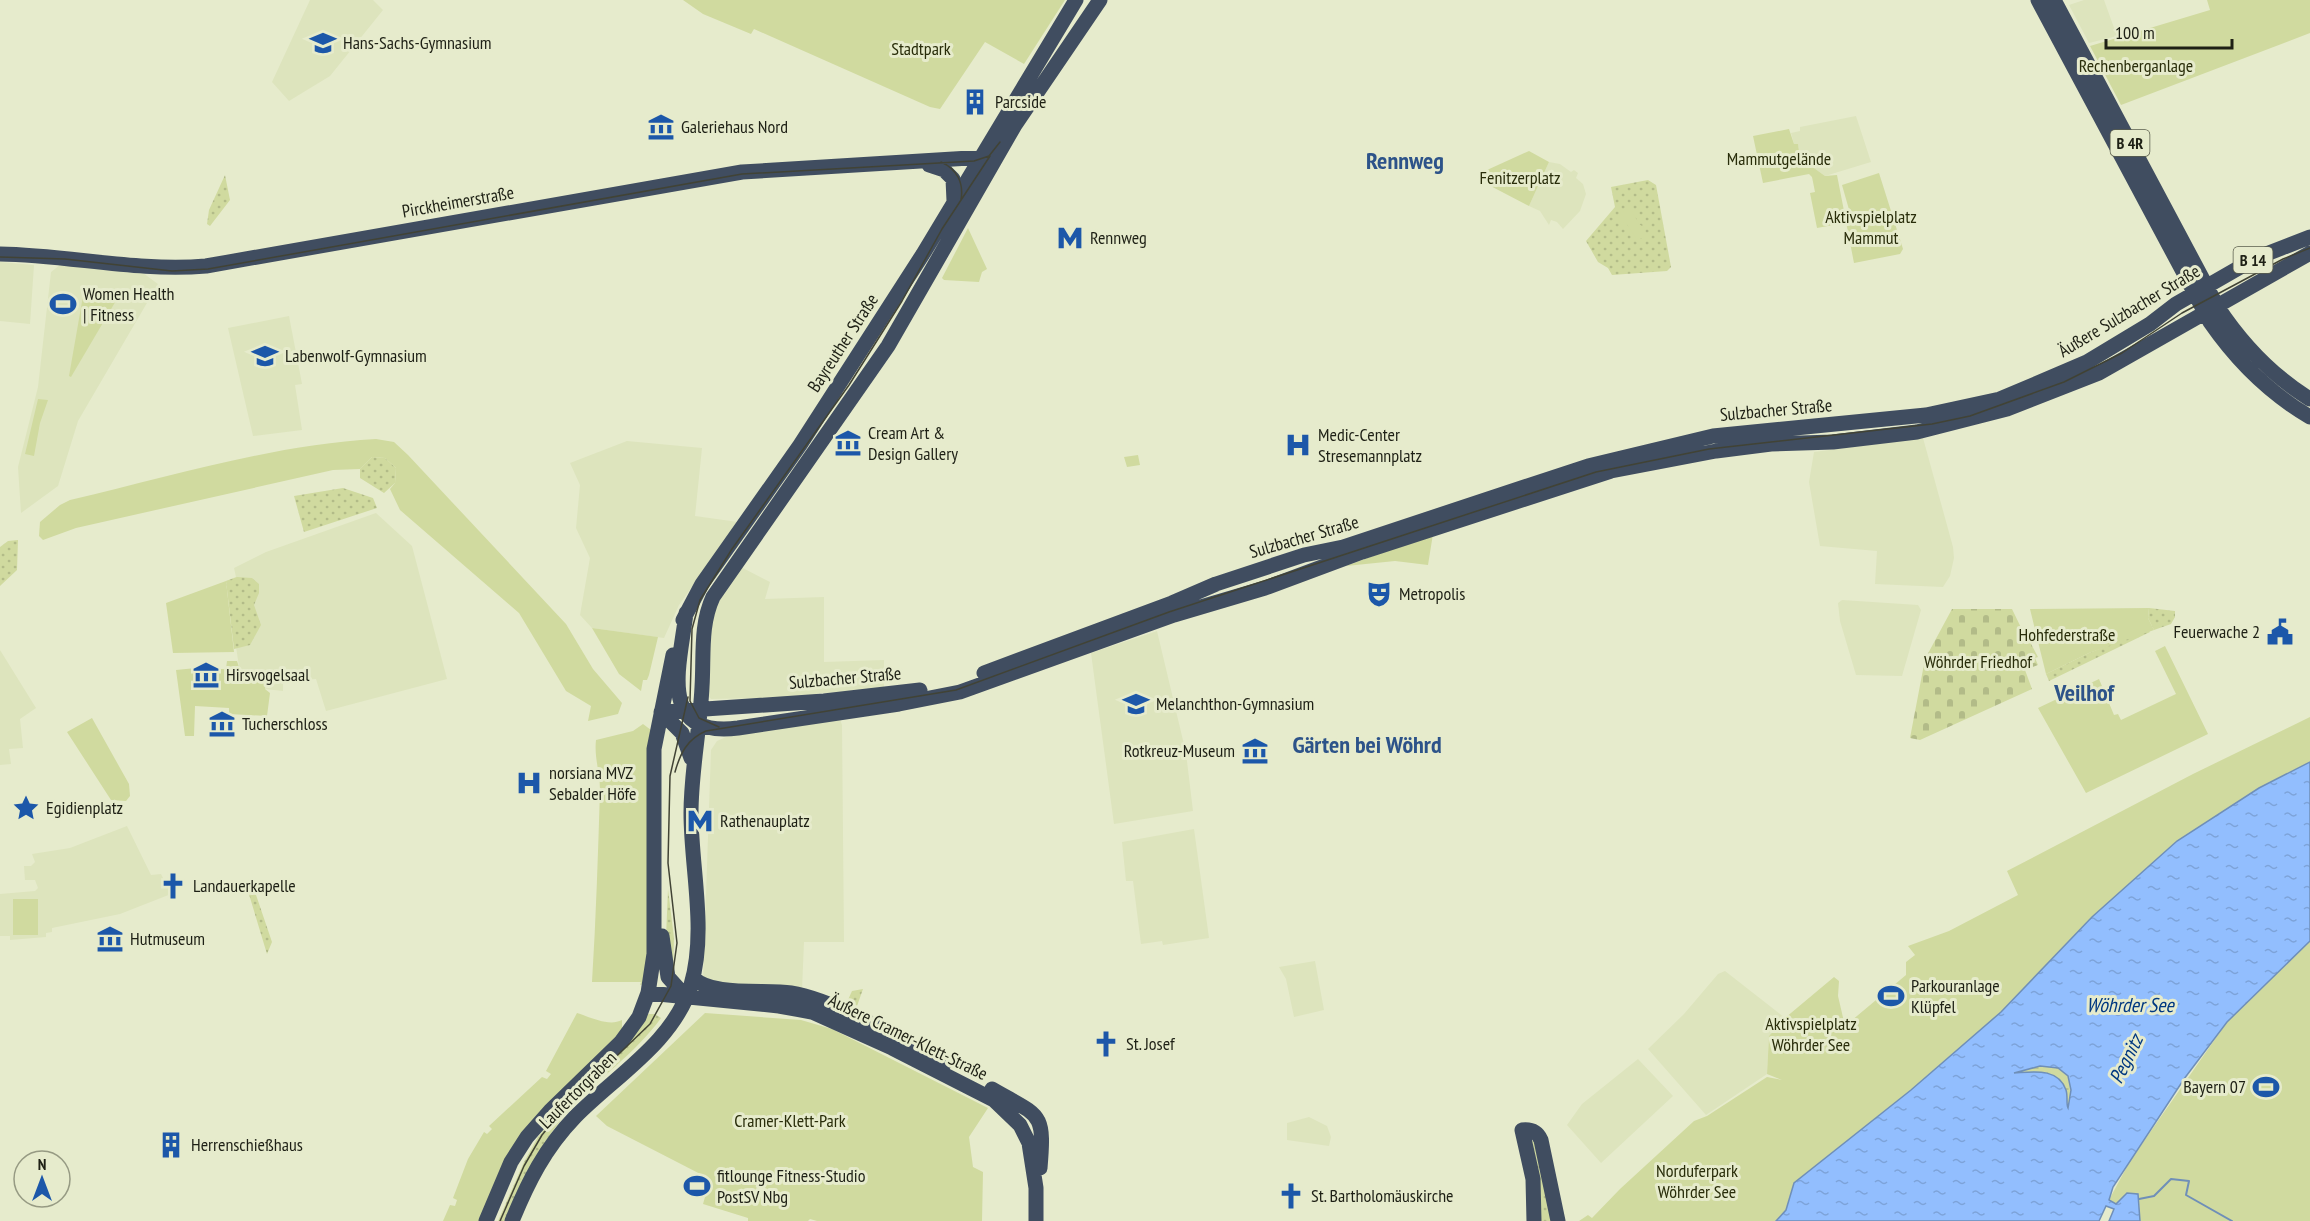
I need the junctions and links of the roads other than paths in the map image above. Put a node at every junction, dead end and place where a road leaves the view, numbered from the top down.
1 (1076, 0) edge
2 (1100, 0) edge
3 (2038, 0) edge
4 (2054, 0) edge
5 (1000, 151) junction
6 (981, 159) junction
7 (924, 163) junction
8 (987, 174) junction
9 (954, 203) junction
10 (2170, 235) junction
11 (2310, 237) edge
12 (2310, 253) edge
13 (0, 254) edge
14 (2200, 290) junction
15 (2211, 310) junction
16 (2310, 399) edge
17 (2306, 412) edge
18 (1968, 414) junction
19 (686, 613) junction
20 (682, 710) junction
21 (660, 712) junction
22 (700, 716) junction
23 (693, 764) junction
24 (655, 908) junction
25 (693, 977) junction
26 (648, 993) junction
27 (686, 997) junction
28 (1036, 1188) junction
29 (486, 1221) edge
30 (512, 1221) edge
31 (1036, 1221) edge
32 (1534, 1221) edge
33 (1558, 1221) edge

1 - 6 main road, Bayreuther Straße
2 - 5 main road, Bayreuther Straße
3 - 10 main road, B 4R
4 - 10 main road, B 4R
5 - 6 main road, Pirckheimerstraße
5 - 8 main road, Bayreuther Straße
6 - 7 main road, Pirckheimerstraße
6 - 8 main road
6 - 9 main road, Bayreuther Straße
7 - 9 main road, Pirckheimerstraße
7 - 13 main road, Pirckheimerstraße
8 - 22 main road, Bayreuther Straße
9 - 19 main road, Bayreuther Straße
10 - 14 main road, B 4R
11 - 14 main road, Äußere Sulzbacher Straße / B 14
12 - 15 main road, Äußere Sulzbacher Straße / B 14
14 - 15 main road, B 4R
14 - 18 main road, Äußere Sulzbacher Straße
15 - 16 main road, B 4R
15 - 17 main road, B 4R
15 - 18 main road, Äußere Sulzbacher Straße
18 - 22 main road, Sulzbacher Straße
18 - 22 main road, Sulzbacher Straße
19 - 20 main road
19 - 21 main road, Bayreuther Straße
20 - 21 main road, Sulzbacher Straße
20 - 22 main road, Sulzbacher Straße
21 - 23 main road
21 - 24 main road
22 - 23 main road
23 - 25 main road
24 - 26 main road
24 - 27 main road
25 - 27 main road
25 - 28 main road, Äußere Cramer-Klett-Straße
26 - 27 main road, Äußere Cramer-Klett-Straße
26 - 29 main road, Laufertorgraben
27 - 28 main road, Äußere Cramer-Klett-Straße
27 - 30 main road, Laufertorgraben
28 - 31 main road
32 - 33 main road

